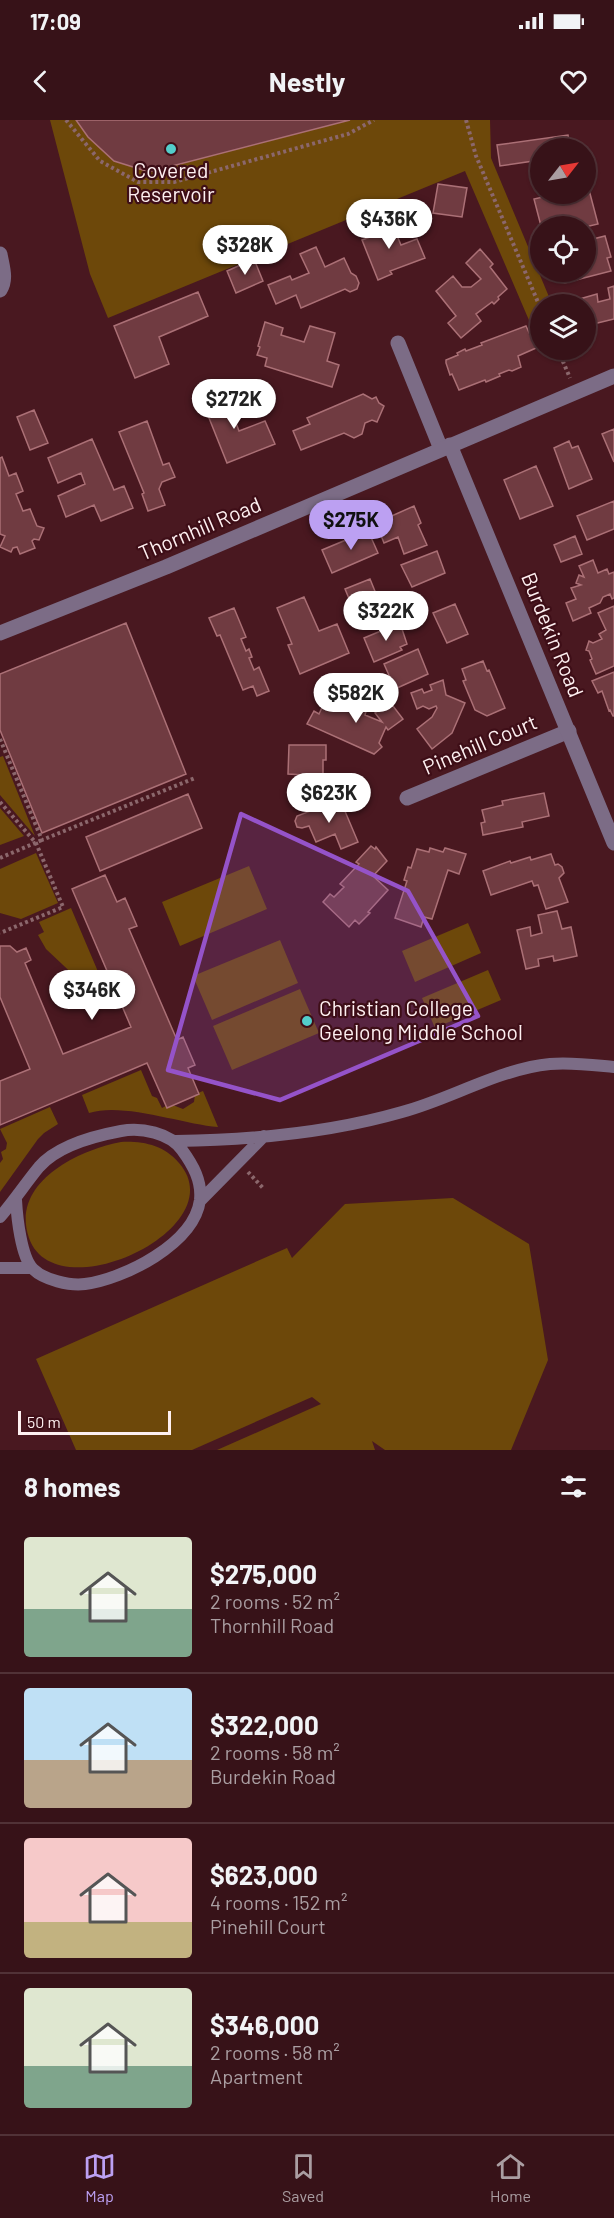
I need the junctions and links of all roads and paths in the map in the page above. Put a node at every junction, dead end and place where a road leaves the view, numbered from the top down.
1 (66, 120) edge
2 (374, 120) edge
3 (466, 120) edge
4 (0, 254) edge
5 (0, 290) edge
6 (534, 294) edge
7 (398, 343) dead end
8 (562, 360) edge
9 (614, 376) edge
10 (576, 392) junction
11 (446, 447) junction
12 (0, 633) edge
13 (569, 731) junction
14 (0, 739) edge
15 (195, 778) dead end
16 (407, 798) dead end
17 (0, 802) edge
18 (42, 840) junction
19 (36, 843) junction
20 (614, 843) edge
21 (0, 858) edge
22 (0, 933) edge
23 (614, 1067) edge
24 (264, 1136) junction
25 (176, 1141) junction
26 (246, 1169) dead end
27 (263, 1188) dead end
28 (16, 1200) junction
29 (200, 1201) junction
30 (0, 1218) edge
31 (0, 1268) edge
32 (32, 1268) junction

1 - 2 path
3 - 6 path
4 - 5 street
7 - 11 street, Burdekin Road
8 - 10 path
9 - 10 street, Thornhill Road
10 - 11 street, Thornhill Road
11 - 12 street, Thornhill Road
11 - 13 street, Burdekin Road
13 - 16 street, Pinehill Court
13 - 20 street, Burdekin Road
14 - 18 path
15 - 18 path
17 - 19 path
18 - 19 path
19 - 21 path
19 - 22 path
23 - 24 lane
24 - 25 lane
24 - 29 lane
25 - 28 lane
25 - 29 lane
26 - 27 path
28 - 30 lane
28 - 32 lane
29 - 32 lane
31 - 32 lane

